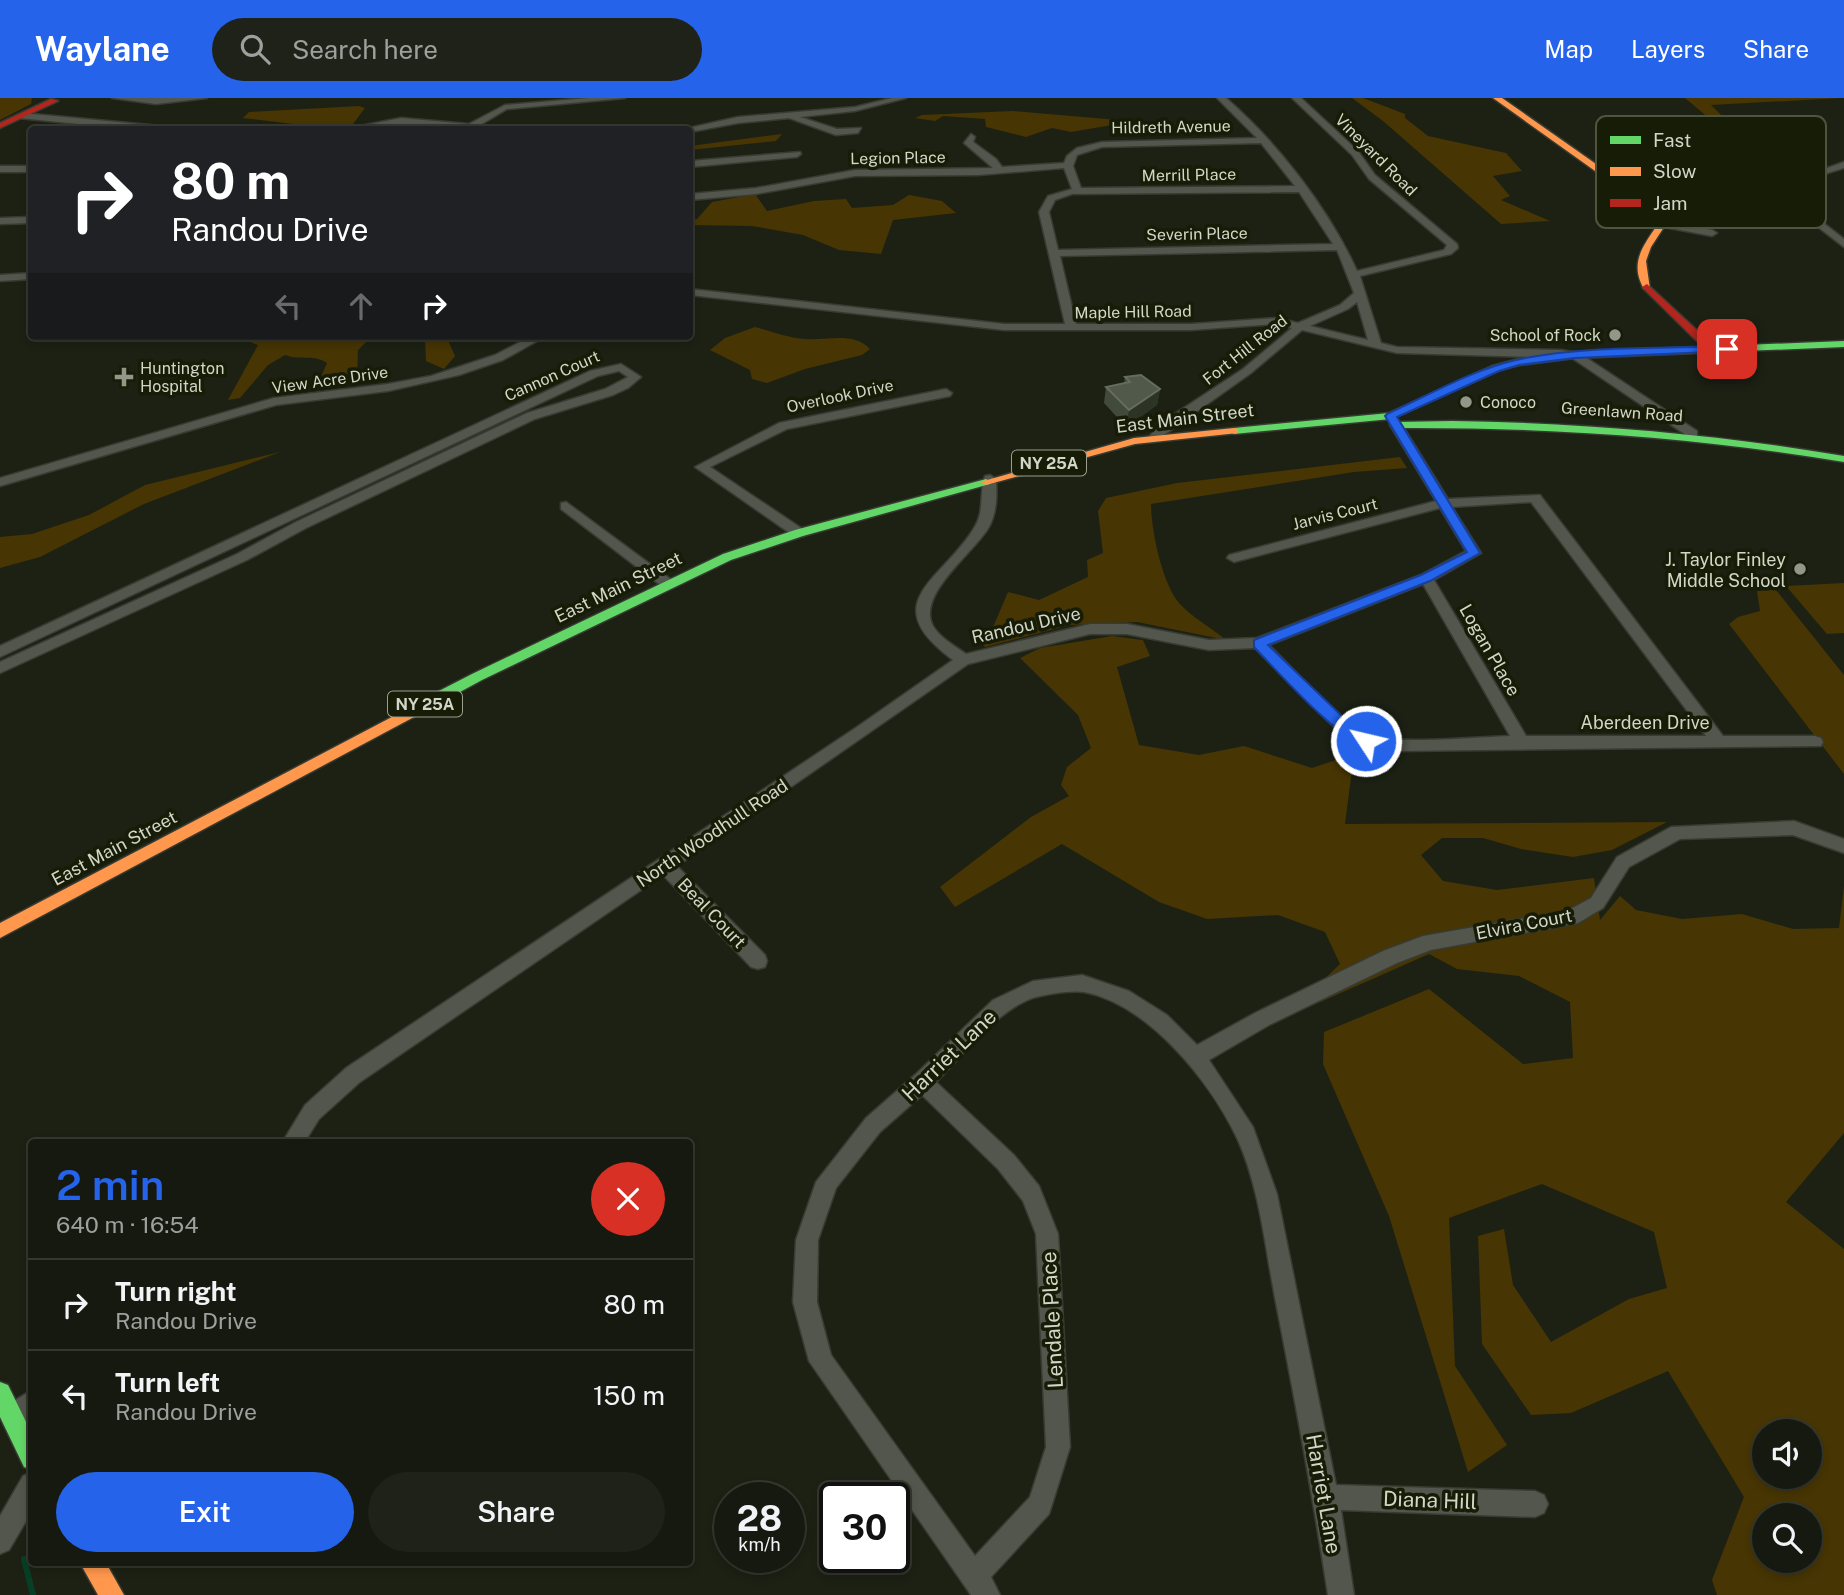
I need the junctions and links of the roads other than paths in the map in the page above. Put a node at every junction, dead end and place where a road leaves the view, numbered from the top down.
1 (116, 98) edge
2 (204, 98) edge
3 (621, 98) edge
4 (902, 98) edge
5 (1221, 98) edge
6 (1296, 98) edge
7 (1497, 98) edge
8 (50, 99) edge
9 (790, 115) junction
10 (22, 116) junction
11 (0, 125) edge
12 (128, 126) edge
13 (366, 126) edge
14 (472, 126) joint
15 (693, 128) edge
16 (858, 130) dead end
17 (971, 136) dead end
18 (1265, 141) junction
19 (797, 153) dead end
20 (693, 164) edge
21 (1068, 165) junction
22 (1844, 165) edge
23 (1596, 166) edge
24 (0, 169) edge
25 (28, 169) edge
26 (999, 170) junction
27 (1826, 170) edge
28 (1301, 189) junction
29 (1077, 191) junction
30 (693, 197) edge
31 (28, 220) edge
32 (0, 221) edge
33 (1659, 228) edge
34 (1684, 228) edge
35 (1824, 228) edge
36 (1712, 233) dead end
37 (1844, 244) edge
38 (1340, 247) junction
39 (1054, 253) junction
40 (1356, 274) junction
41 (28, 276) edge
42 (0, 278) edge
43 (693, 292) edge
44 (1360, 294) junction
45 (1302, 325) junction
46 (1072, 329) junction
47 (532, 340) edge
48 (1844, 344) edge
49 (1376, 346) junction
50 (1712, 350) junction
51 (1575, 355) junction
52 (946, 393) dead end
53 (1394, 421) junction
54 (481, 434) junction
55 (1693, 434) junction
56 (1154, 438) junction
57 (1844, 459) edge
58 (990, 479) junction
59 (0, 482) edge
60 (1445, 503) junction
61 (566, 506) dead end
62 (277, 523) junction
63 (290, 531) junction
64 (799, 533) junction
65 (1234, 558) dead end
66 (1426, 578) junction
67 (668, 584) junction
68 (64, 622) junction
69 (77, 634) junction
70 (1259, 643) junction
71 (0, 652) edge
72 (963, 660) junction
73 (0, 668) edge
74 (1521, 742) junction
75 (1718, 742) junction
76 (1815, 742) dead end
77 (1844, 846) edge
78 (665, 865) junction
79 (0, 931) edge
80 (758, 961) dead end
81 (1195, 1057) junction
82 (922, 1082) junction
83 (295, 1139) edge
84 (0, 1393) edge
85 (22, 1409) edge
86 (28, 1439) edge
87 (28, 1492) edge
88 (1326, 1497) junction
89 (1535, 1504) dead end
90 (0, 1541) edge
91 (94, 1566) edge
92 (981, 1586) edge
93 (112, 1595) edge
94 (1341, 1595) edge

1 - 2 street
3 - 14 street
4 - 9 street
5 - 18 street
6 - 40 street, Vineyard Road
7 - 23 main road
8 - 10 main road
8 - 11 main road
9 - 15 street
9 - 16 street
10 - 11 main road
10 - 12 street
13 - 14 street
17 - 26 street
18 - 21 street, Hildreth Avenue
18 - 28 street
19 - 20 street
21 - 26 street, Legion Place
21 - 29 street
22 - 27 street
24 - 25 street
26 - 30 street, Legion Place
28 - 29 street, Merrill Place
28 - 38 street
29 - 39 street
31 - 32 street
33 - 50 main road
34 - 36 street
35 - 37 street
38 - 39 street, Severin Place
38 - 40 street
39 - 46 street
40 - 44 street
41 - 42 street
43 - 46 street, Maple Hill Road
44 - 45 street, Fort Hill Road
44 - 49 street
45 - 46 street, Maple Hill Road
45 - 49 street, Maple Hill Road
45 - 56 street, Fort Hill Road
47 - 59 street, View Acre Drive
48 - 50 main road, East Main Street
49 - 51 street, Maple Hill Road
50 - 51 main road, East Main Street
51 - 53 main road, East Main Street
51 - 55 street
52 - 64 street, Overlook Drive
53 - 55 main road, Greenlawn Road
53 - 56 main road, East Main Street / NY 25A
53 - 60 street, Randou Drive
54 - 54 street, Cannon Court
54 - 62 street, Cannon Court
54 - 63 street, Cannon Court
55 - 57 main road, Greenlawn Road
56 - 58 main road, East Main Street / NY 25A
58 - 64 main road, East Main Street / NY 25A
58 - 72 street
60 - 65 street, Jarvis Court
60 - 66 street, Randou Drive
60 - 75 street, Aberdeen Drive
61 - 67 street
62 - 63 street
62 - 68 street, Cannon Court
63 - 69 street, Cannon Court
64 - 67 main road, East Main Street / NY 25A
66 - 70 street, Randou Drive
66 - 74 street, Logan Place
67 - 79 main road, East Main Street / NY 25A
68 - 69 street
68 - 71 street, Cannon Court
69 - 73 street, Cannon Court
70 - 72 street, Randou Drive
70 - 74 street, Aberdeen Drive
72 - 78 street, North Woodhull Road
74 - 75 street, Aberdeen Drive
75 - 76 street
77 - 81 street, Elvira Court
78 - 80 street, Beal Court
78 - 83 street, North Woodhull Road
81 - 82 street, Harriet Lane
81 - 88 street, Harriet Lane
82 - 92 street, Lendale Place
82 - 92 street, Harriet Lane
84 - 85 main road
85 - 86 main road
87 - 90 street
88 - 89 street, Diana Hill
88 - 94 street, Harriet Lane
91 - 93 main road

